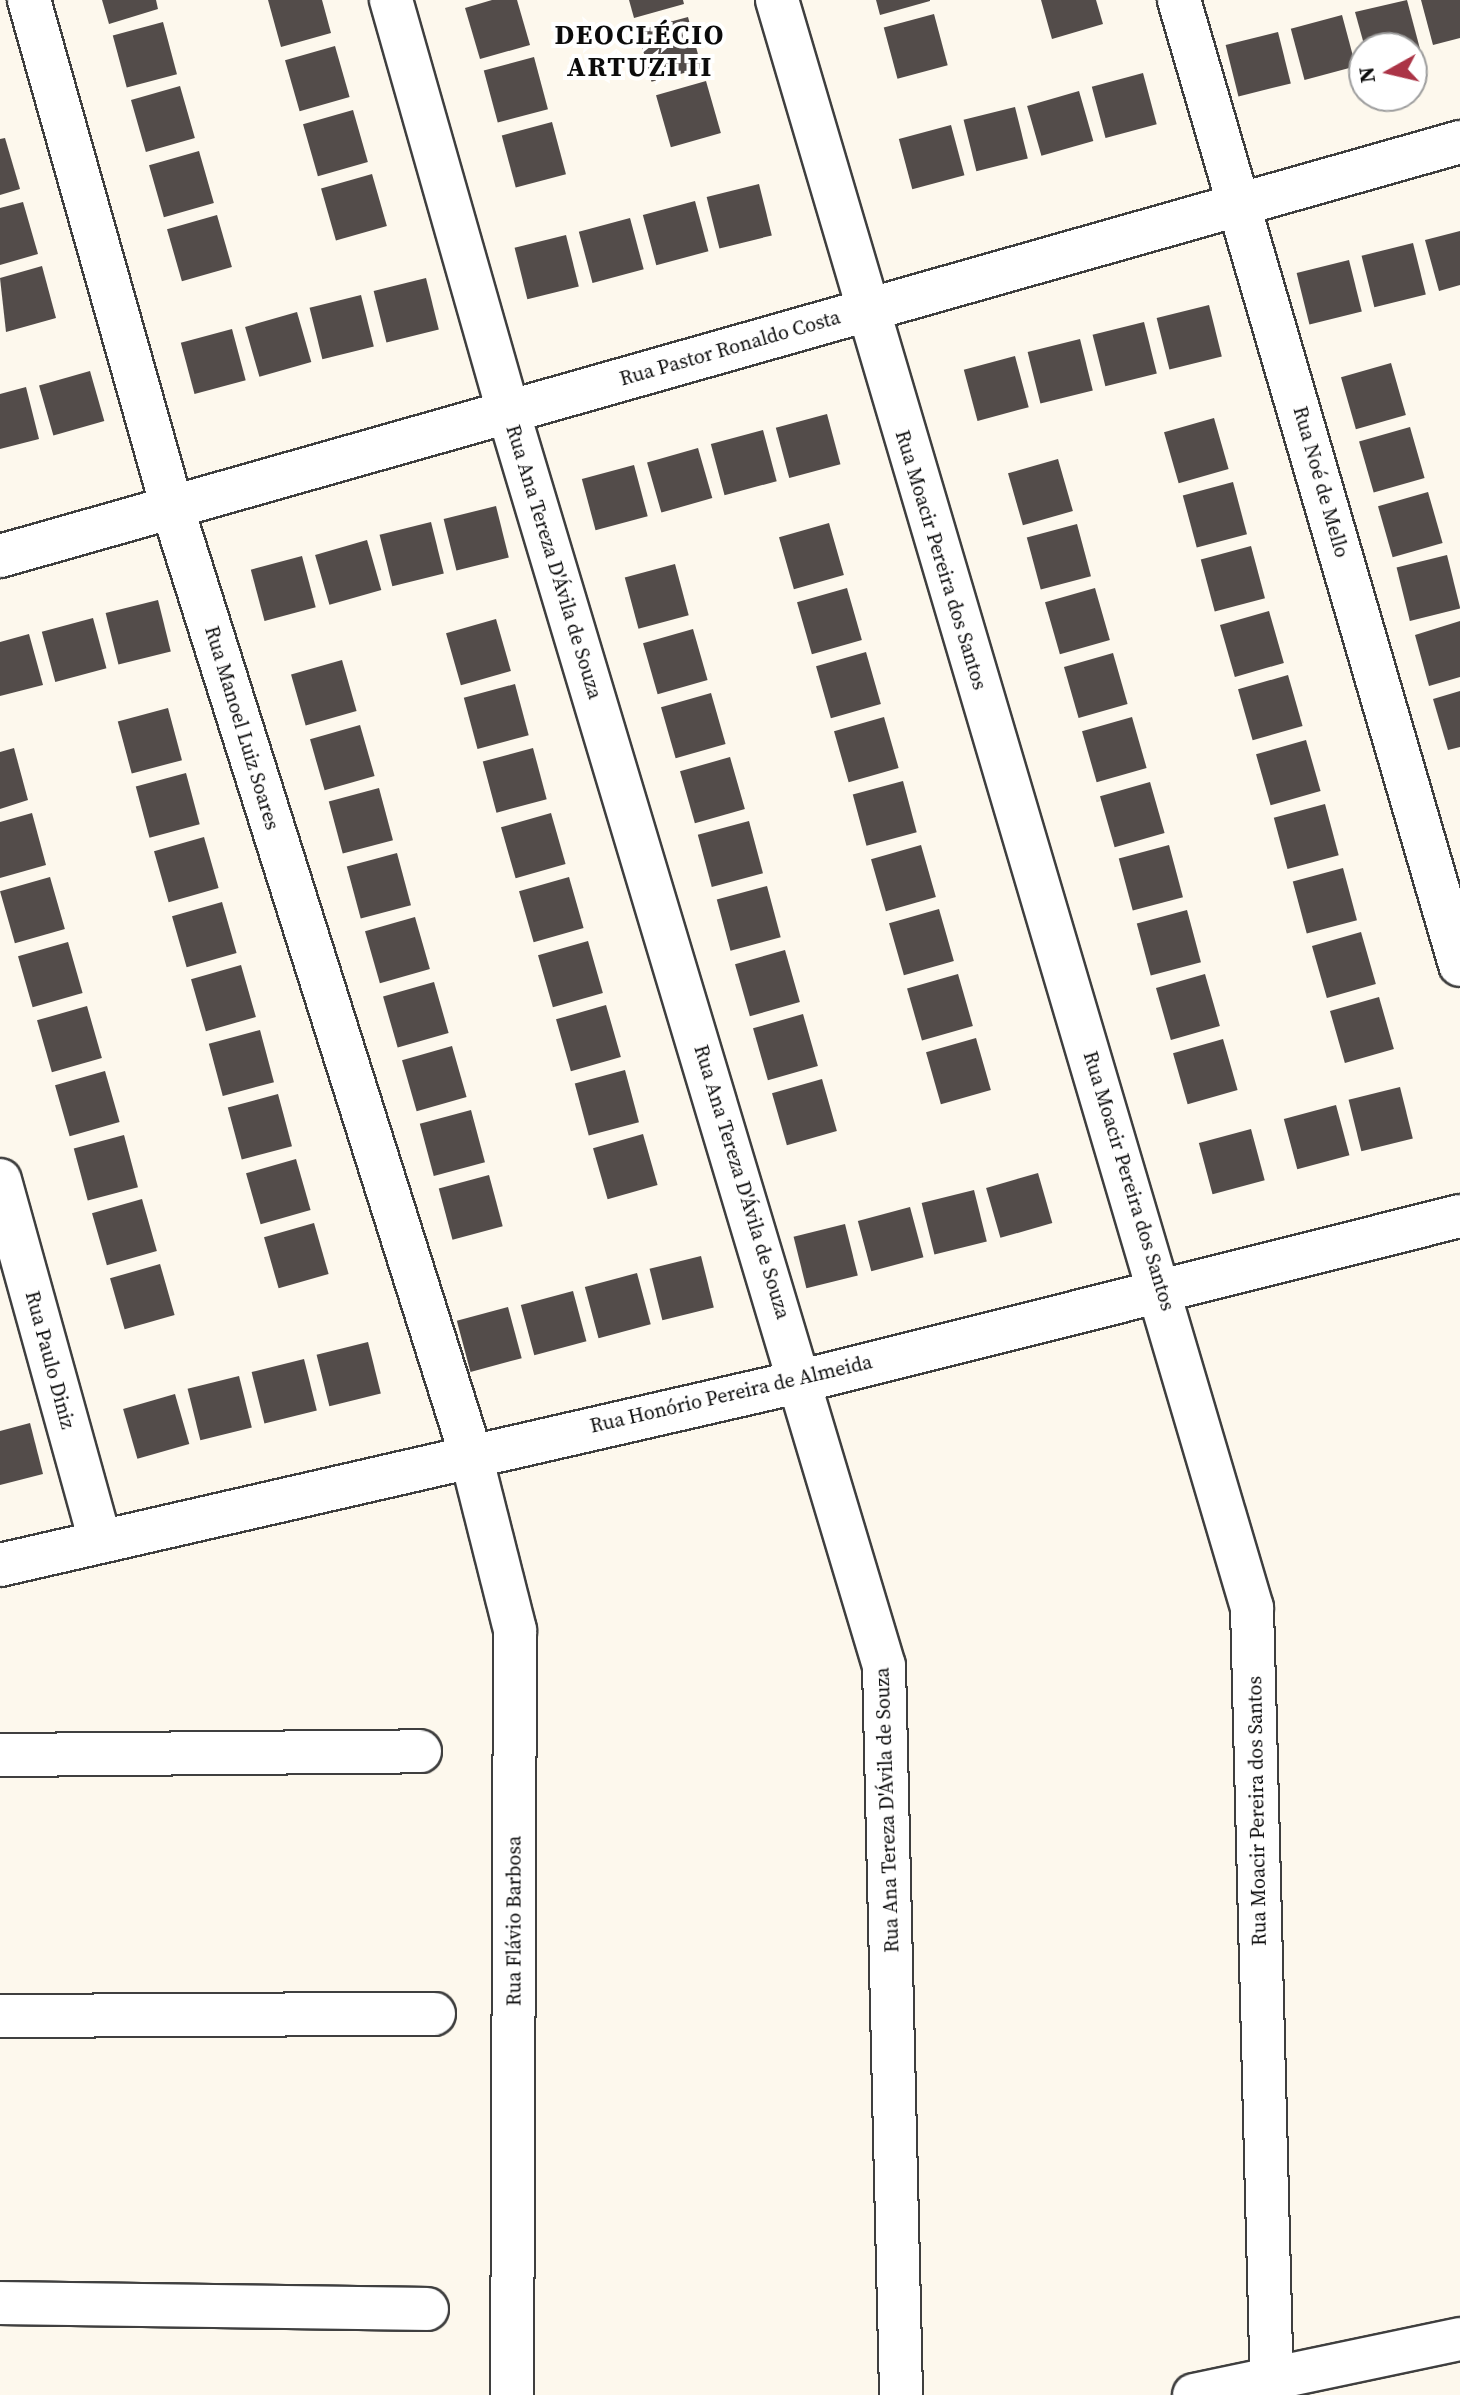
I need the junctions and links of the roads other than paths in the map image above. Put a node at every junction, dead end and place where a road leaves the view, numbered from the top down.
1 (29, 0) edge
2 (391, 0) edge
3 (777, 0) edge
4 (1179, 0) edge
5 (1460, 142) edge
6 (1242, 207) junction
7 (864, 310) junction
8 (508, 411) junction
9 (172, 507) junction
10 (0, 556) edge
11 (1460, 965) edge
12 (0, 1180) edge
13 (1460, 1216) edge
14 (1162, 1288) junction
15 (802, 1381) junction
16 (470, 1452) junction
17 (100, 1540) junction
18 (0, 1565) edge
19 (420, 1751) dead end
20 (0, 1755) edge
21 (434, 2014) dead end
22 (0, 2016) edge
23 (0, 2303) edge
24 (427, 2309) dead end
25 (1460, 2339) edge
26 (1272, 2387) edge
27 (512, 2395) edge
28 (901, 2395) edge
29 (1194, 2395) edge

1 - 9 street, Rua Manoel Luiz Soares
2 - 8 street, Rua Ana Tereza D'Ávila de Souza
3 - 7 street, Rua Moacir Pereira dos Santos
4 - 6 street, Rua Noé de Mello
5 - 6 street, Rua Pastor Ronaldo Costa
6 - 7 street, Rua Pastor Ronaldo Costa
6 - 11 street, Rua Noé de Mello
7 - 8 street, Rua Pastor Ronaldo Costa
7 - 14 street, Rua Moacir Pereira dos Santos
8 - 9 street, Rua Pastor Ronaldo Costa
8 - 15 street, Rua Ana Tereza D'Ávila de Souza
9 - 10 street, Rua Pastor Ronaldo Costa
9 - 16 street, Rua Manoel Luiz Soares
12 - 17 street, Rua Paulo Diniz
13 - 14 street, Rua Honório Pereira de Almeida
14 - 15 street, Rua Honório Pereira de Almeida
14 - 26 street, Rua Moacir Pereira dos Santos
15 - 16 street, Rua Honório Pereira de Almeida
15 - 28 street, Rua Ana Tereza D'Ávila de Souza
16 - 17 street, Rua Honório Pereira de Almeida
16 - 27 street, Rua Flávio Barbosa
17 - 18 street, Rua Honório Pereira de Almeida
19 - 20 street
21 - 22 street
23 - 24 street
25 - 26 street
26 - 29 street

